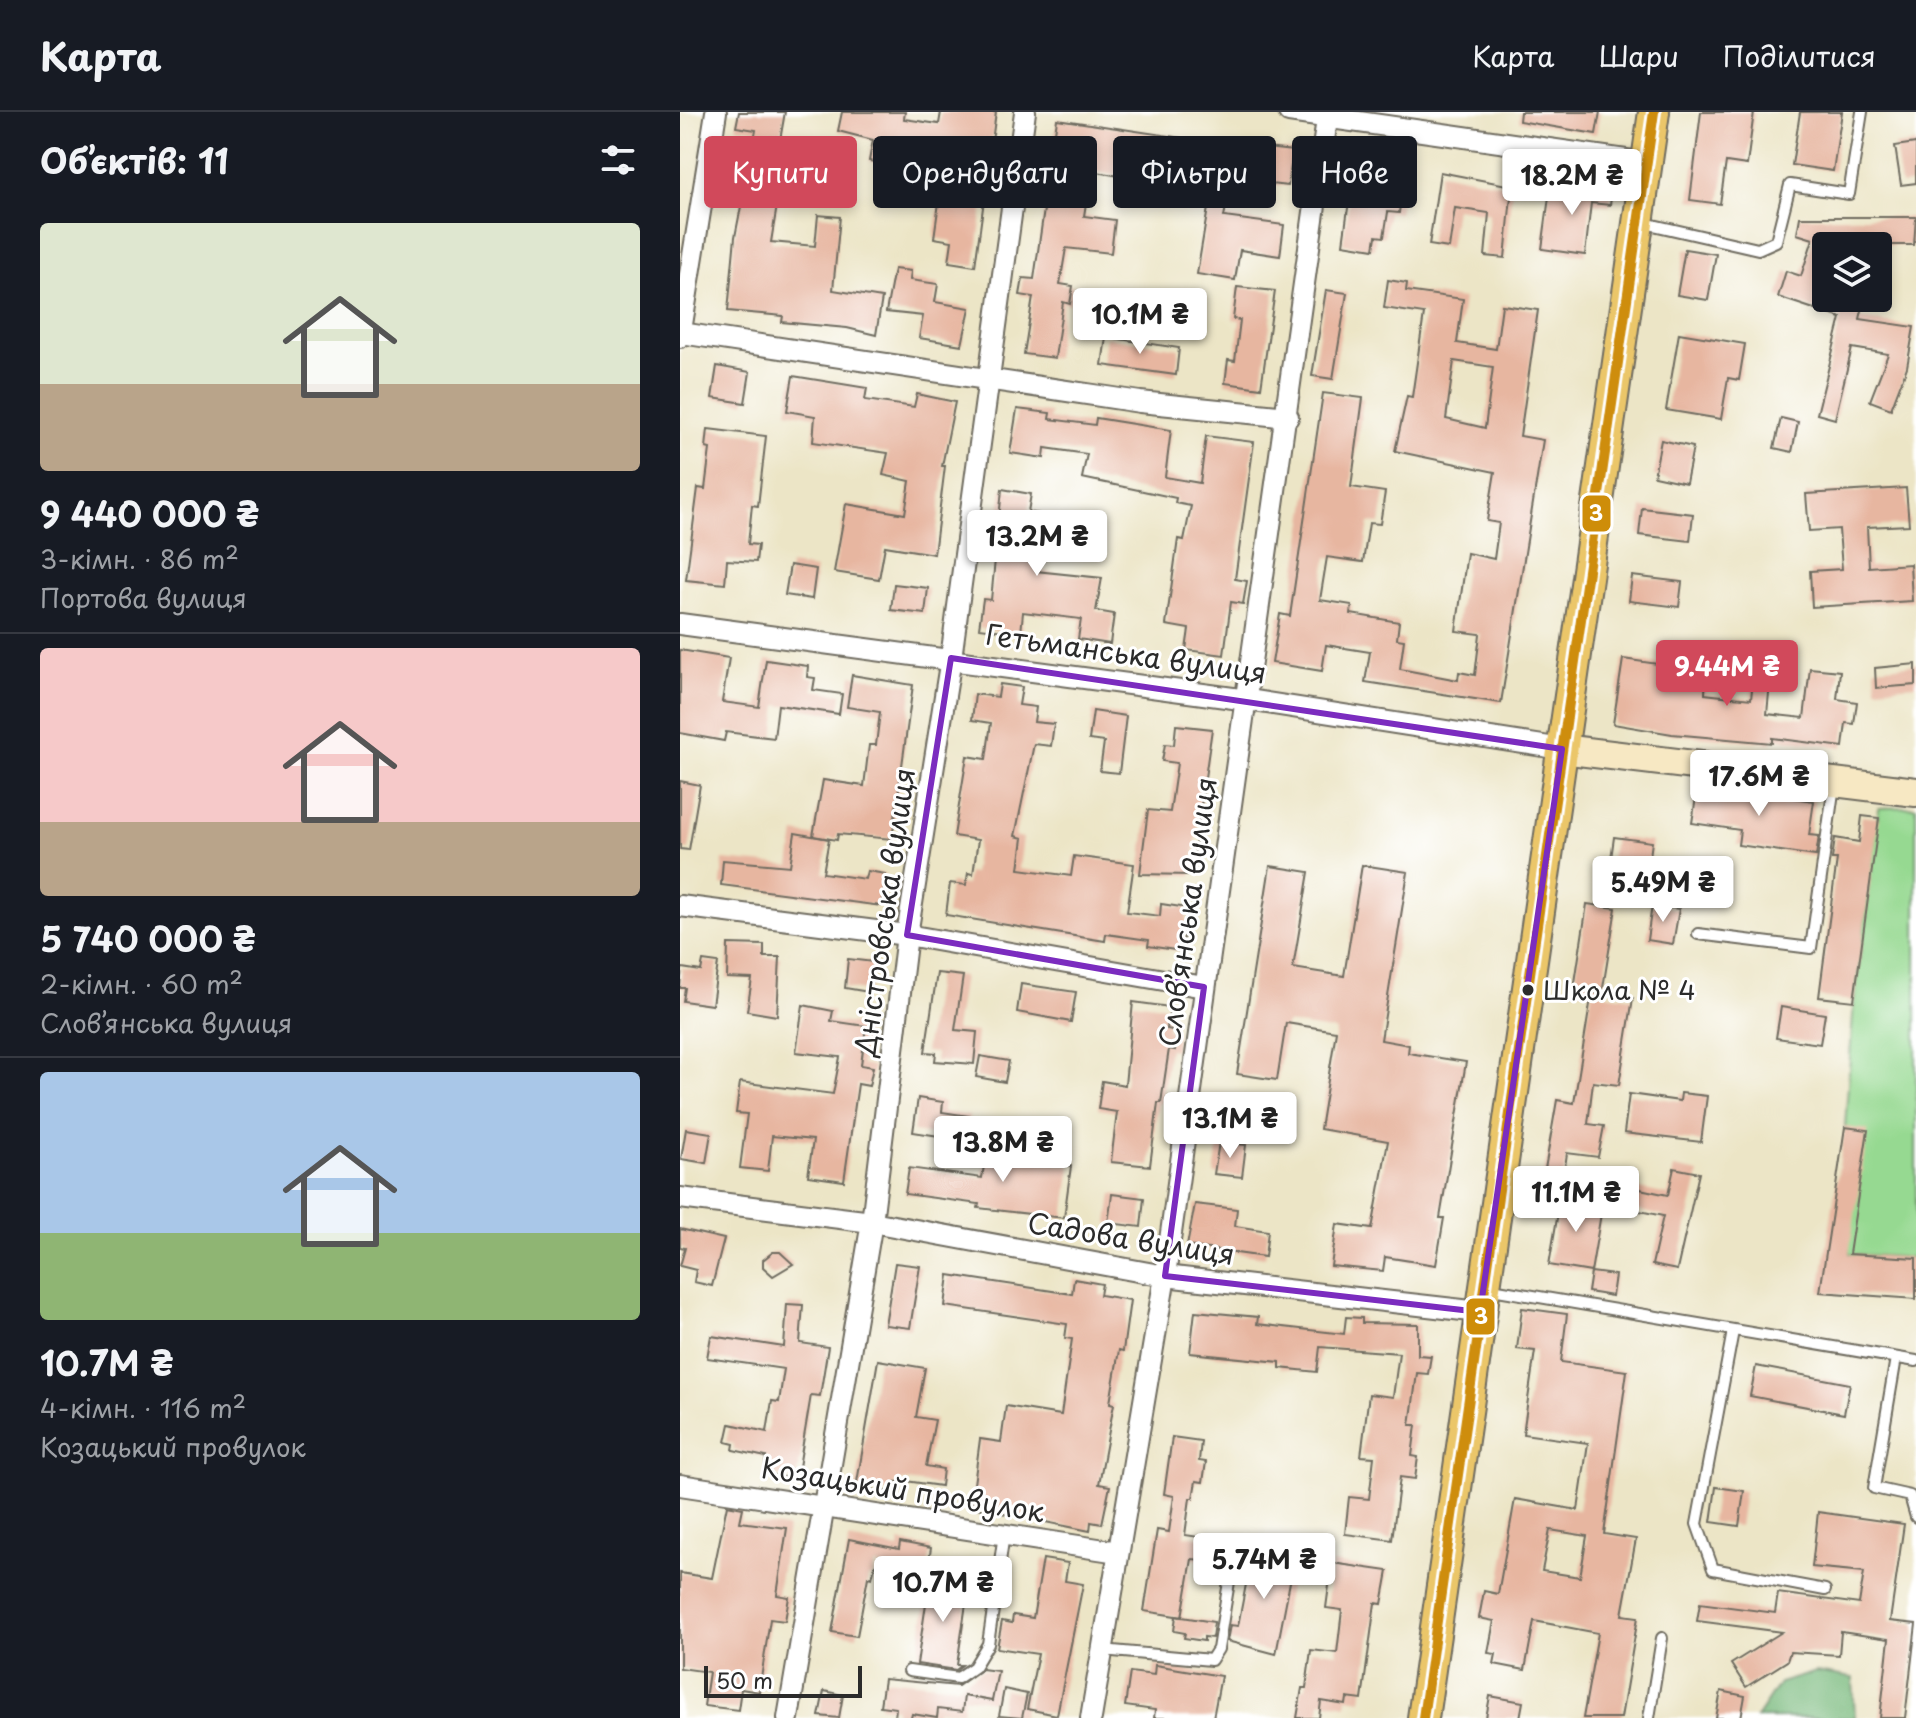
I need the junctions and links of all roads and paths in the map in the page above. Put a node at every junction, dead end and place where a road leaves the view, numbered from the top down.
1 (716, 112) edge
2 (1025, 112) edge
3 (1289, 112) edge
4 (1654, 112) edge
5 (1862, 112) edge
6 (1328, 115) edge
7 (1647, 163) junction
8 (1638, 222) junction
9 (684, 280) edge
10 (680, 335) edge
11 (990, 377) junction
12 (1288, 417) junction
13 (680, 624) edge
14 (951, 658) junction
15 (1248, 700) junction
16 (1562, 749) junction
17 (1834, 783) junction
18 (1916, 792) edge
19 (680, 906) edge
20 (1698, 934) dead end
21 (907, 935) junction
22 (1204, 987) junction
23 (680, 1198) edge
24 (872, 1222) junction
25 (1165, 1276) junction
26 (1482, 1300) junction
27 (1733, 1331) junction
28 (1896, 1358) junction
29 (1916, 1361) edge
30 (680, 1485) edge
31 (822, 1505) junction
32 (1916, 1517) edge
33 (1004, 1534) junction
34 (1235, 1545) dead end
35 (1118, 1552) junction
36 (1825, 1590) dead end
37 (1662, 1638) dead end
38 (1102, 1650) junction
39 (909, 1671) dead end
40 (788, 1718) edge
41 (1091, 1718) edge
42 (1423, 1718) edge
43 (1649, 1718) edge

1 - 9 street
2 - 11 street, Дністровська вулиця
3 - 6 street
4 - 7 main road
5 - 8 lane
6 - 7 street
6 - 12 street, Словʼянська вулиця
7 - 8 main road
8 - 16 main road
9 - 10 street
10 - 11 street
11 - 12 street
11 - 14 street, Дністровська вулиця
12 - 15 street, Словʼянська вулиця
13 - 14 street, Гетьманська вулиця
14 - 15 street, Гетьманська вулиця
14 - 21 street, Дністровська вулиця
15 - 16 street, Гетьманська вулиця
15 - 22 street, Словʼянська вулиця
16 - 17 main road
16 - 26 main road
17 - 18 main road
17 - 20 lane
19 - 21 street
21 - 22 street
21 - 24 street, Дністровська вулиця
22 - 25 street, Словʼянська вулиця
23 - 24 street, Садова вулиця
24 - 25 street, Садова вулиця
24 - 31 street, Дністровська вулиця
25 - 26 street, Садова вулиця
25 - 35 street, Словʼянська вулиця
26 - 27 lane
26 - 42 main road
27 - 28 lane
27 - 36 lane
28 - 29 lane
28 - 32 lane
30 - 31 street, Козацький провулок
31 - 33 street, Козацький провулок
31 - 40 street, Дністровська вулиця
33 - 35 street, Козацький провулок
33 - 39 lane
34 - 38 lane
35 - 38 street, Словʼянська вулиця
37 - 43 lane
38 - 41 street, Словʼянська вулиця

